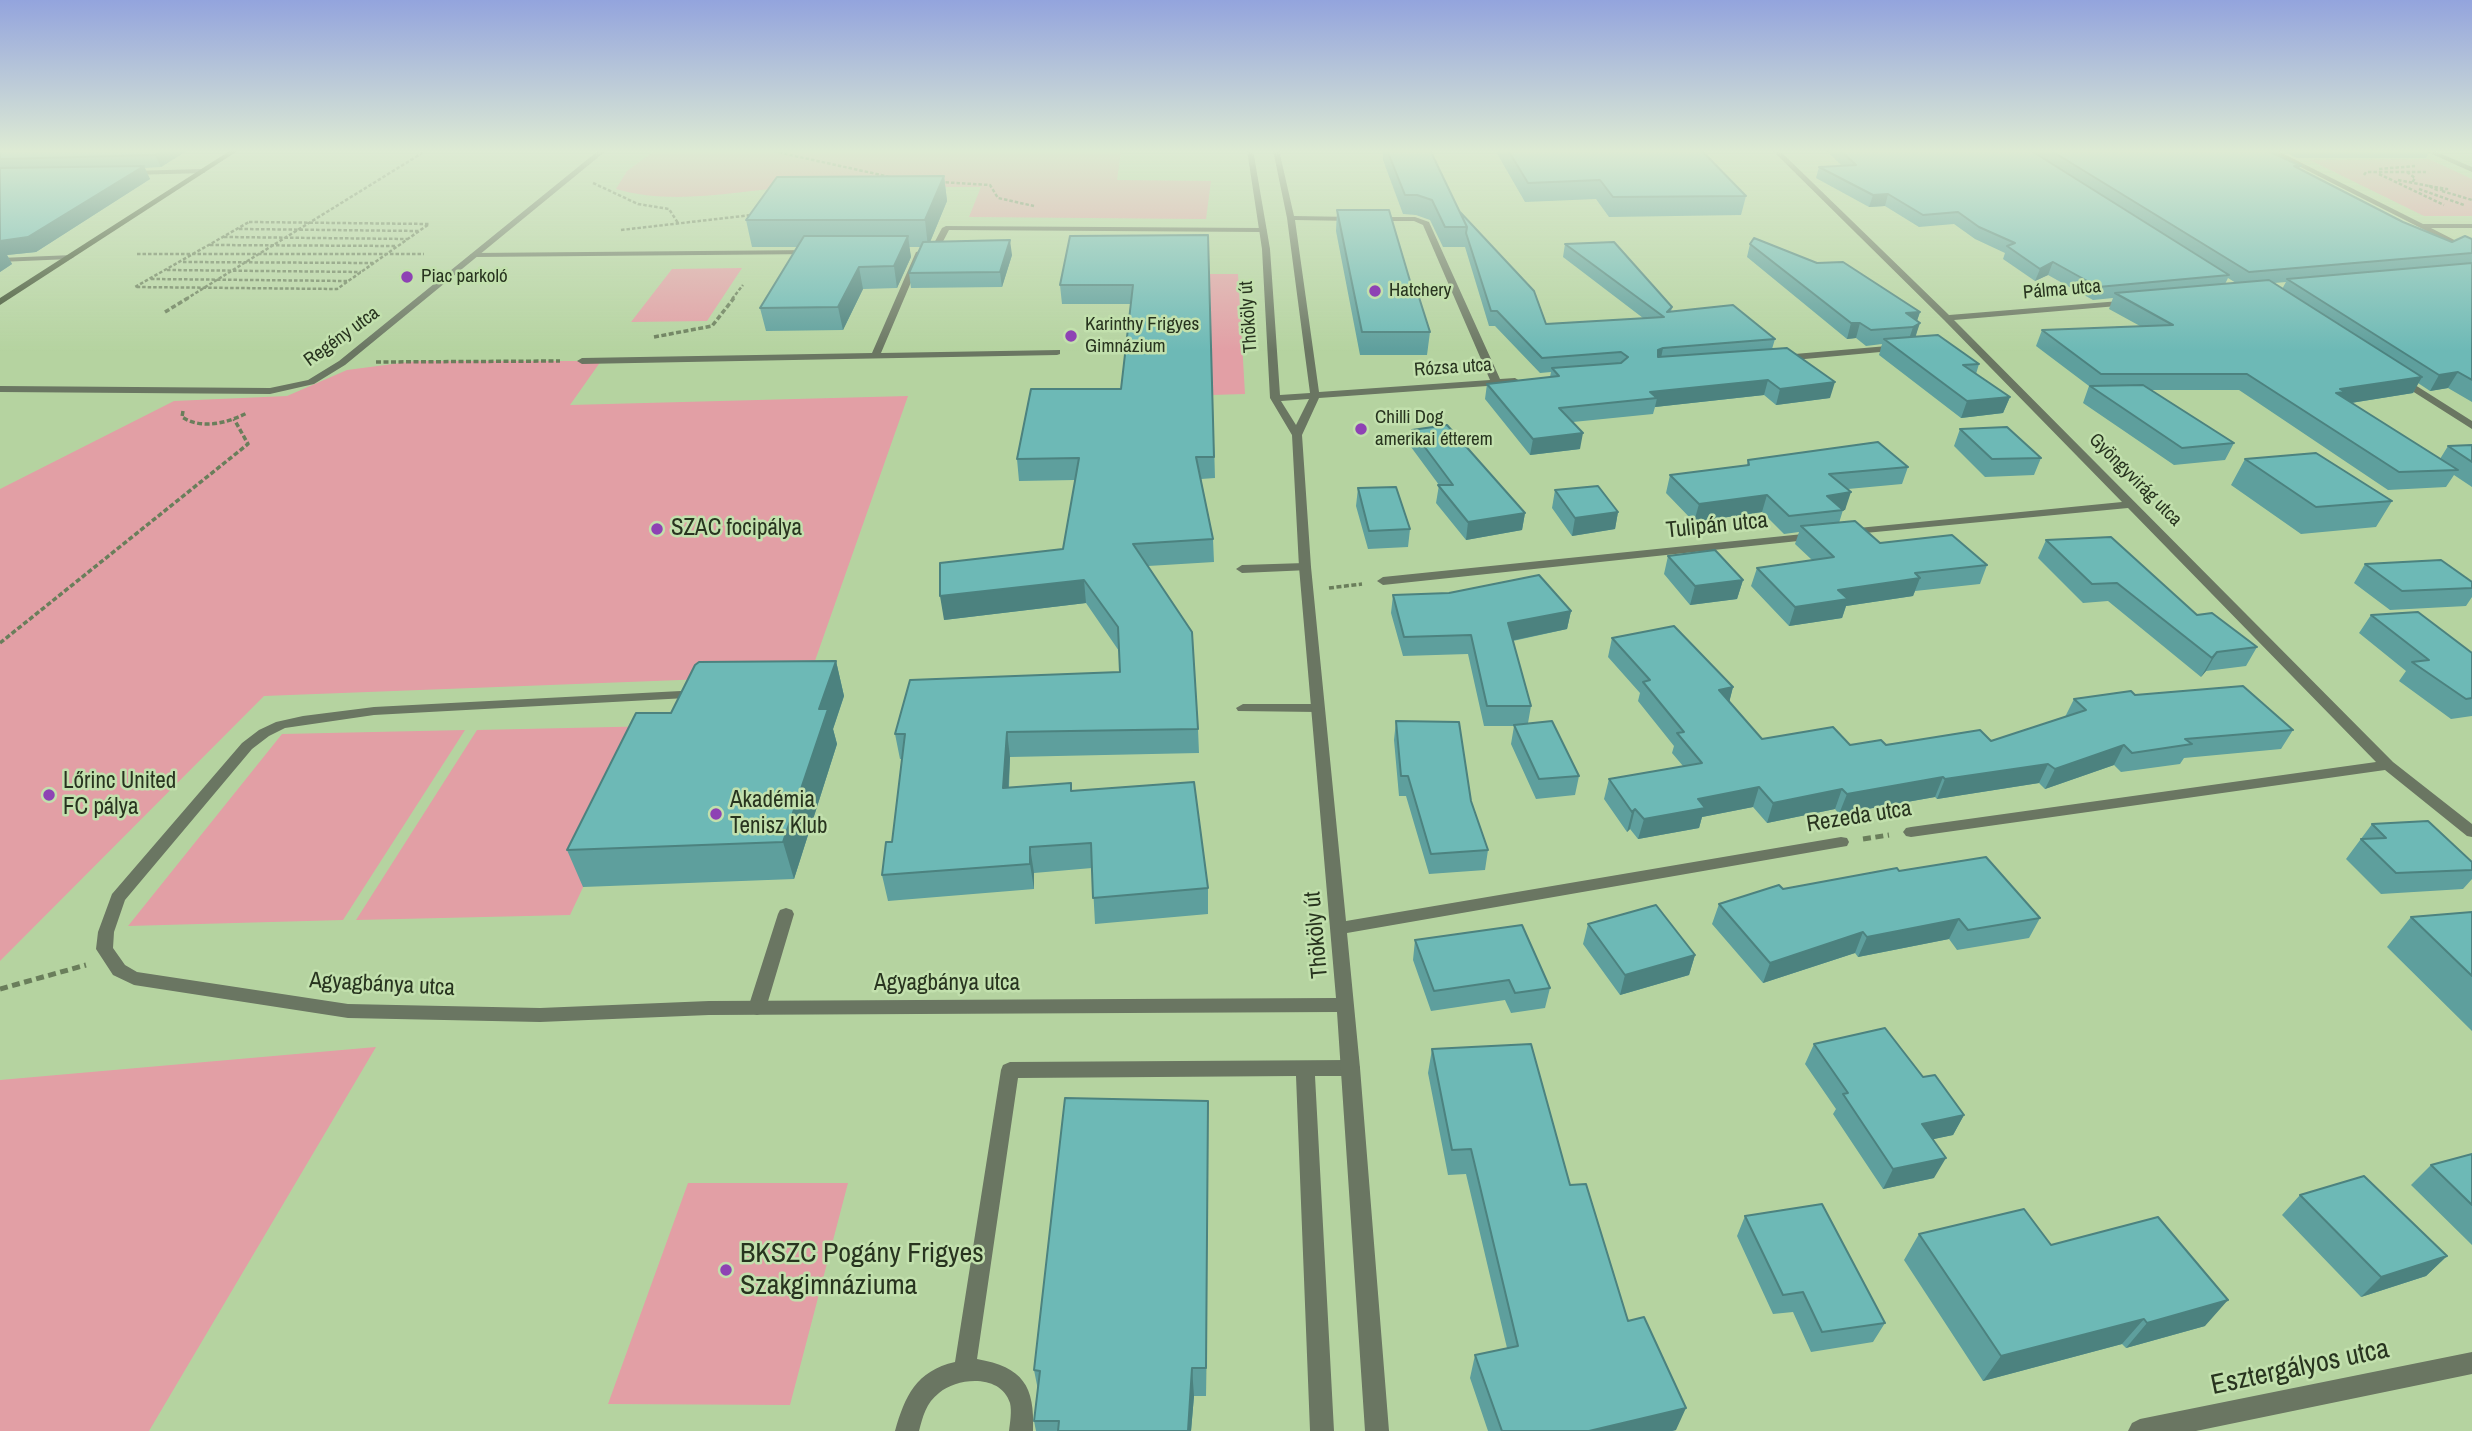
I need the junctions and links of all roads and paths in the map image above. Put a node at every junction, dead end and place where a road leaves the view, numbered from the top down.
1 (132, 217) edge
2 (318, 217) edge
3 (521, 217) edge
4 (674, 217) edge
5 (736, 217) edge
6 (1261, 217) edge
7 (1843, 217) edge
8 (2403, 217) edge
9 (1292, 218) joint
10 (309, 222) junction
11 (678, 223) junction
12 (2421, 226) junction
13 (2472, 226) edge
14 (236, 229) junction
15 (297, 230) junction
16 (420, 230) junction
17 (621, 230) dead end
18 (1263, 230) junction
19 (222, 237) junction
20 (284, 238) junction
21 (409, 239) junction
22 (208, 245) junction
23 (272, 245) junction
24 (398, 246) junction
25 (920, 251) junction
26 (825, 252) edge
27 (906, 252) edge
28 (2472, 252) edge
29 (137, 254) dead end
30 (193, 254) junction
31 (258, 254) junction
32 (387, 254) junction
33 (424, 254) dead end
34 (474, 255) junction
35 (71, 257) junction
36 (0, 260) edge
37 (179, 262) junction
38 (244, 262) junction
39 (374, 263) junction
40 (164, 270) junction
41 (231, 271) junction
42 (362, 272) junction
43 (150, 279) junction
44 (217, 280) junction
45 (349, 281) junction
46 (743, 285) dead end
47 (203, 289) junction
48 (2143, 301) edge
49 (0, 302) edge
50 (165, 312) dead end
51 (1947, 318) junction
52 (1916, 347) edge
53 (1057, 352) dead end
54 (876, 354) junction
55 (632, 360) junction
56 (1768, 360) edge
57 (582, 361) joint
58 (342, 363) junction
59 (2392, 374) edge
60 (1523, 380) edge
61 (1496, 382) junction
62 (0, 389) edge
63 (1315, 396) junction
64 (1275, 398) junction
65 (234, 419) dead end
66 (2472, 426) edge
67 (1297, 435) junction
68 (2131, 504) junction
69 (1840, 534) edge
70 (1826, 535) edge
71 (1305, 568) junction
72 (1242, 569) dead end
73 (1383, 581) joint
74 (1308, 591) junction
75 (0, 643) edge
76 (702, 694) edge
77 (1243, 708) dead end
78 (1317, 708) junction
79 (2388, 765) junction
80 (1911, 832) joint
81 (2472, 832) edge
82 (1841, 842) joint
83 (786, 914) dead end
84 (1339, 928) junction
85 (110, 958) junction
86 (0, 989) edge
87 (1345, 1005) junction
88 (757, 1008) junction
89 (1351, 1068) junction
90 (1305, 1069) junction
91 (2472, 1363) edge
92 (965, 1368) junction
93 (907, 1427) edge
94 (1021, 1431) edge
95 (1322, 1431) edge
96 (1377, 1431) edge
97 (2140, 1431) edge

1 - 35 main road
2 - 10 path
3 - 34 street, Regény utca
4 - 11 path
5 - 11 path
6 - 18 street, Thököly út
7 - 51 street, Gyöngyvirág utca
8 - 12 street
9 - 61 street
9 - 63 street
10 - 14 path
10 - 15 path
10 - 16 path
11 - 17 path
12 - 13 street
12 - 28 street
14 - 15 path
14 - 19 path
15 - 16 path
15 - 20 path
16 - 21 path
18 - 25 street
18 - 64 street, Thököly út
19 - 20 path
19 - 22 path
20 - 21 path
20 - 23 path
21 - 24 path
22 - 23 path
22 - 30 path
23 - 24 path
23 - 31 path
24 - 32 path
25 - 27 street
25 - 54 street
26 - 34 street
29 - 30 path
30 - 31 path
30 - 37 path
31 - 32 path
31 - 38 path
32 - 33 path
32 - 39 path
34 - 58 street, Regény utca
35 - 36 street
35 - 49 main road
37 - 38 path
37 - 40 path
38 - 39 path
38 - 41 path
39 - 42 path
40 - 41 path
40 - 43 path
41 - 42 path
41 - 44 path
42 - 45 path
43 - 44 path
43 - 47 path
44 - 45 path
44 - 47 path
45 - 47 path
46 - 55 path
47 - 50 path
48 - 51 street, Pálma utca
51 - 68 street, Gyöngyvirág utca
52 - 56 street
53 - 54 street
54 - 55 street
55 - 57 street
57 - 58 path
58 - 62 street, Regény utca
59 - 66 street
60 - 61 street, Rózsa utca
61 - 63 street, Rózsa utca
63 - 64 street
63 - 67 street, Thököly út
64 - 67 street, Thököly út
65 - 75 path
67 - 71 street, Thököly út
68 - 69 street
68 - 79 street, Gyöngyvirág utca
70 - 73 street, Tulipán utca
71 - 72 street
71 - 74 street, Thököly út
73 - 74 path
74 - 78 street, Thököly út
76 - 85 street
77 - 78 street
78 - 84 street, Thököly út
79 - 80 street, Rezeda utca
79 - 81 street, Gyöngyvirág utca
80 - 82 path, Rezeda utca
82 - 84 street, Rezeda utca
83 - 88 street
84 - 87 street, Thököly út
85 - 86 path
85 - 88 street, Agyagbánya utca
87 - 88 street, Agyagbánya utca
87 - 89 street, Thököly út
89 - 90 street
89 - 96 street, Thököly út
90 - 92 street
90 - 95 street
91 - 97 street, Esztergályos utca
92 - 93 street
92 - 94 street

